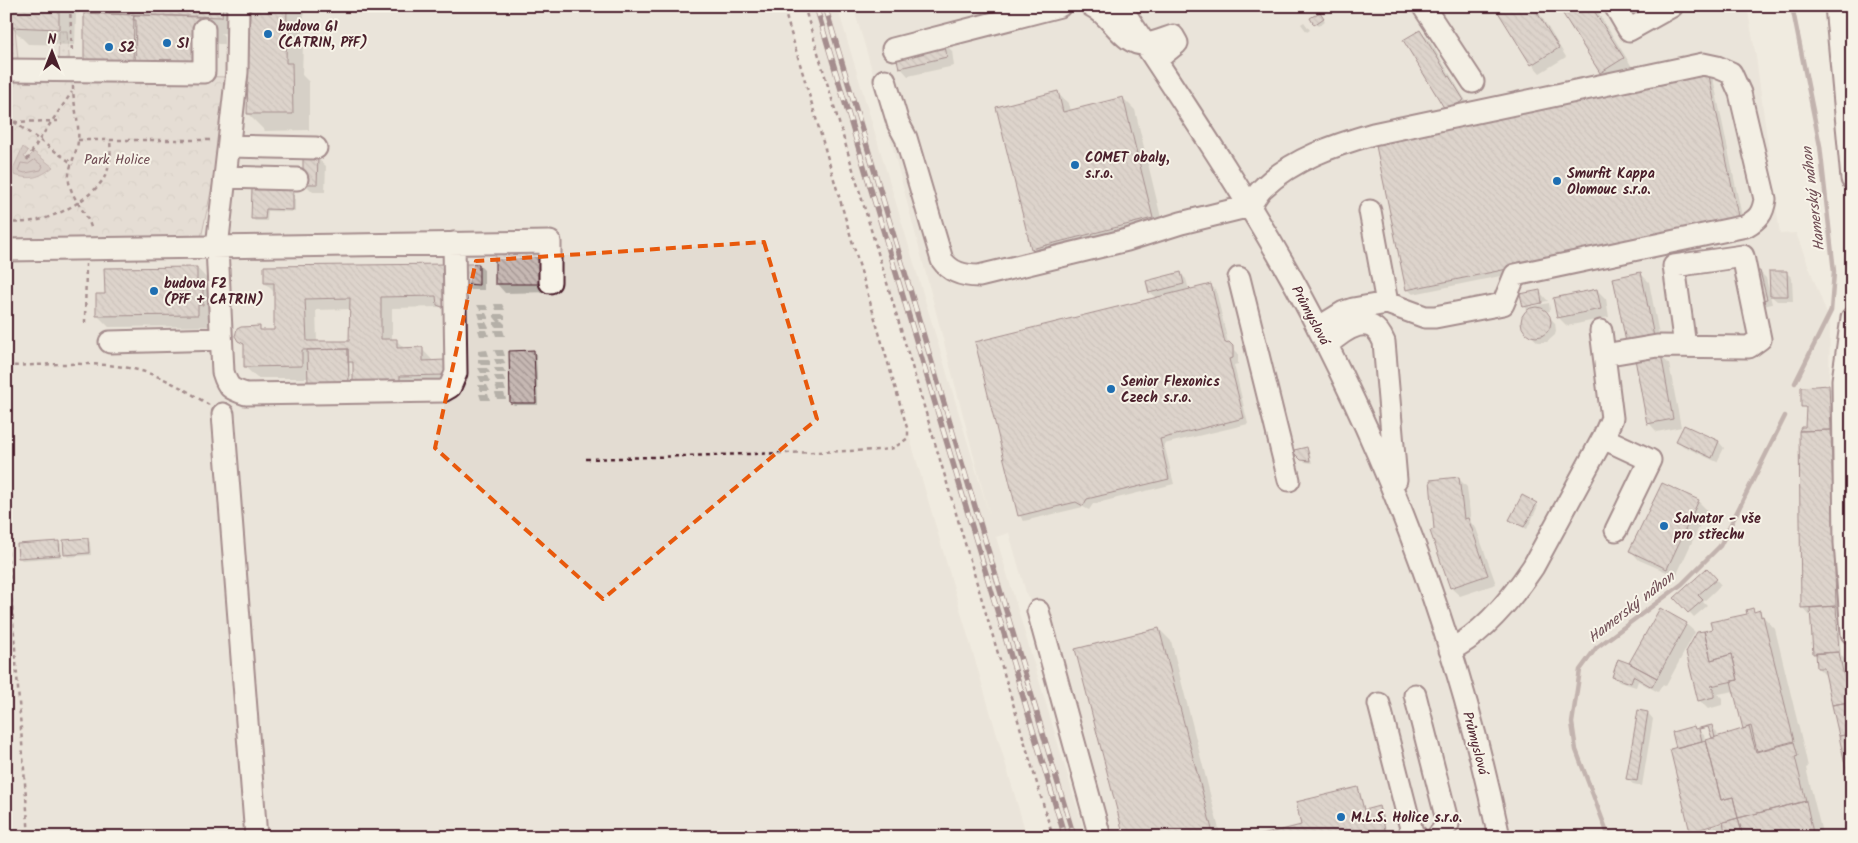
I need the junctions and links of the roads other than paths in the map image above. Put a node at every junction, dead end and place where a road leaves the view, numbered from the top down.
1 (238, 6) edge
2 (1060, 6) edge
3 (1092, 6) edge
4 (1120, 6) edge
5 (1422, 6) edge
6 (1615, 6) edge
7 (1672, 6) edge
8 (1836, 6) edge
9 (204, 29) dead end
10 (893, 49) dead end
11 (1150, 52) junction
12 (6, 70) edge
13 (885, 80) dead end
14 (1473, 82) dead end
15 (229, 143) junction
16 (316, 148) dead end
17 (225, 177) junction
18 (297, 179) dead end
19 (1852, 179) edge
20 (1250, 206) junction
21 (1370, 211) dead end
22 (454, 243) junction
23 (217, 247) junction
24 (6, 250) edge
25 (1239, 278) dead end
26 (550, 282) dead end
27 (1387, 303) junction
28 (1852, 318) edge
29 (1601, 331) dead end
30 (1322, 336) junction
31 (221, 339) junction
32 (110, 342) dead end
33 (1685, 346) junction
34 (1604, 355) junction
35 (223, 414) road end
36 (1603, 438) junction
37 (1289, 480) dead end
38 (1397, 500) junction
39 (1616, 530) dead end
40 (1038, 611) dead end
41 (1852, 634) edge
42 (1450, 650) junction
43 (1415, 694) dead end
44 (1379, 704) dead end
45 (256, 837) edge
46 (1100, 837) edge
47 (1417, 837) edge
48 (1437, 837) edge
49 (1499, 837) edge

1 - 15 street
2 - 10 street
3 - 11 street
4 - 11 street, Průmyslová
5 - 14 street
6 - 7 street
8 - 19 street
9 - 12 street
11 - 20 street, Průmyslová
13 - 20 street
15 - 16 street
15 - 17 street
17 - 18 street
17 - 23 street
20 - 27 street
20 - 30 street, Průmyslová
21 - 27 street
22 - 23 street
22 - 26 street
22 - 31 street
23 - 24 street
23 - 31 street
25 - 37 street
27 - 30 street
28 - 41 street
29 - 34 street
30 - 38 street, Průmyslová
30 - 38 street
31 - 32 street
33 - 33 street
33 - 34 street
34 - 36 street
35 - 45 street
36 - 39 street
36 - 42 street
38 - 42 street, Průmyslová
40 - 46 street
42 - 49 street, Průmyslová
43 - 48 street
44 - 47 street

